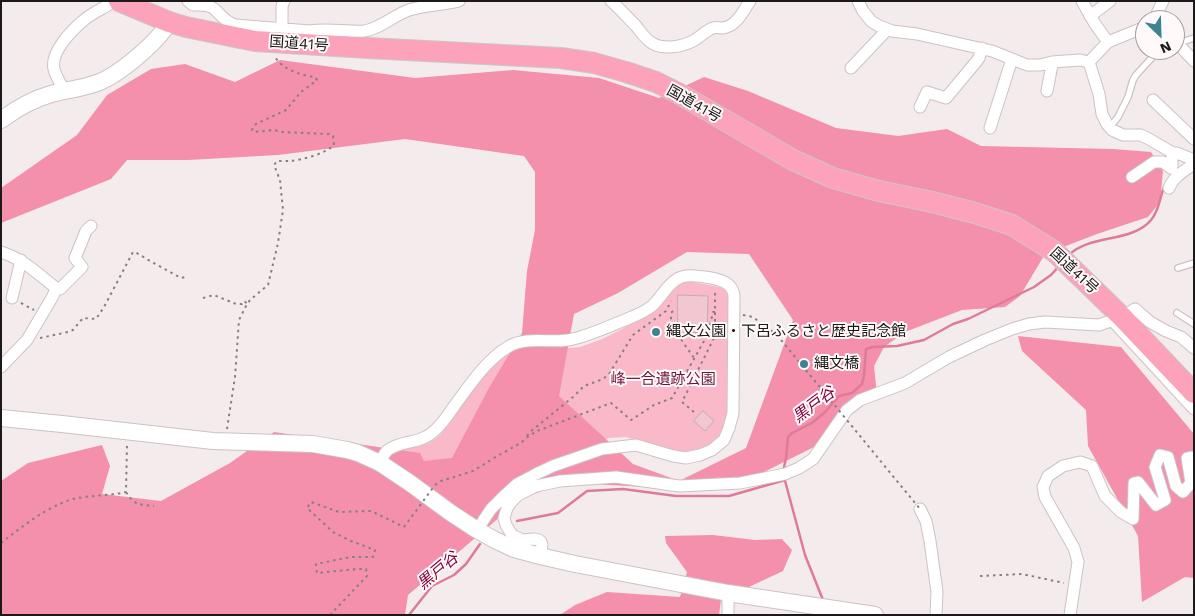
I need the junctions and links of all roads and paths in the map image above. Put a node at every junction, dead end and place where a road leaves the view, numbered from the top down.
1 (284, 1) edge
2 (459, 1) edge
3 (611, 1) edge
4 (750, 1) edge
5 (858, 1) edge
6 (1082, 1) edge
7 (1110, 1) edge
8 (113, 3) edge
9 (191, 3) edge
10 (1090, 16) junction
11 (177, 25) junction
12 (886, 29) junction
13 (1135, 30) edge
14 (279, 36) junction
15 (1108, 42) junction
16 (982, 48) junction
17 (1185, 51) edge
18 (1012, 59) junction
19 (1150, 60) edge
20 (1194, 61) edge
21 (1052, 62) junction
22 (1089, 62) junction
23 (851, 68) dead end
24 (1047, 90) dead end
25 (64, 91) junction
26 (1153, 100) dead end
27 (920, 107) dead end
28 (1, 120) edge
29 (1110, 127) junction
30 (990, 128) dead end
31 (1194, 138) edge
32 (1173, 153) junction
33 (1194, 160) edge
34 (1194, 164) edge
35 (1132, 177) dead end
36 (1169, 188) dead end
37 (91, 226) dead end
38 (1, 252) edge
39 (21, 260) junction
40 (1194, 263) edge
41 (1178, 268) dead end
42 (186, 277) dead end
43 (710, 286) dead end
44 (56, 288) junction
45 (12, 298) joint
46 (204, 298) dead end
47 (672, 298) dead end
48 (248, 304) junction
49 (673, 311) dead end
50 (715, 312) junction
51 (734, 312) junction
52 (1176, 313) dead end
53 (42, 315) junction
54 (1117, 319) junction
55 (1194, 324) edge
56 (27, 340) junction
57 (1194, 348) edge
58 (694, 358) junction
59 (1, 367) edge
60 (687, 372) junction
61 (695, 376) junction
62 (1194, 393) edge
63 (1194, 409) edge
64 (694, 412) dead end
65 (1, 418) edge
66 (128, 431) junction
67 (226, 432) dead end
68 (526, 438) junction
69 (1194, 460) edge
70 (380, 463) junction
71 (126, 492) junction
72 (154, 506) dead end
73 (920, 509) joint
74 (477, 530) junction
75 (1, 543) edge
76 (540, 556) junction
77 (980, 576) dead end
78 (1075, 585) junction
79 (728, 593) junction
80 (330, 615) edge
81 (728, 615) edge
82 (875, 615) edge
83 (936, 615) edge
84 (1070, 615) edge

1 - 14 street
2 - 14 street
3 - 4 street
5 - 12 street
6 - 10 street
7 - 10 street
8 - 11 highway, 国道41号
8 - 25 street
9 - 11 street
9 - 14 street
10 - 15 street
11 - 14 highway, 国道41号
11 - 25 street
12 - 16 street
12 - 23 street
13 - 15 street
14 - 48 path
14 - 54 highway, 国道41号
15 - 22 street
16 - 18 street
16 - 27 street
17 - 20 street
18 - 21 street
18 - 30 street
19 - 29 lane
21 - 22 street
21 - 24 street
22 - 29 street
25 - 28 street
26 - 31 street
29 - 32 street
32 - 33 street
32 - 35 street
34 - 36 street
37 - 44 street
38 - 39 street
39 - 44 street
39 - 45 street
40 - 41 lane
42 - 56 path
43 - 50 path
44 - 53 street
45 - 53 path
46 - 48 path
47 - 68 path
48 - 67 path
49 - 58 path
50 - 58 path
50 - 61 path
51 - 70 street
51 - 73 path, bridge
51 - 74 street
52 - 55 lane
53 - 56 street
54 - 57 street
54 - 62 highway, 国道41号
54 - 63 street
54 - 76 street
56 - 59 street
58 - 60 path
60 - 61 path
60 - 68 path
61 - 64 path
65 - 66 street
66 - 70 street
66 - 71 path
68 - 80 path, bridge
69 - 78 street
70 - 74 street
71 - 72 path
71 - 75 path
73 - 83 street
74 - 76 street
76 - 79 street
77 - 78 path
78 - 84 street
79 - 81 street
79 - 82 street

